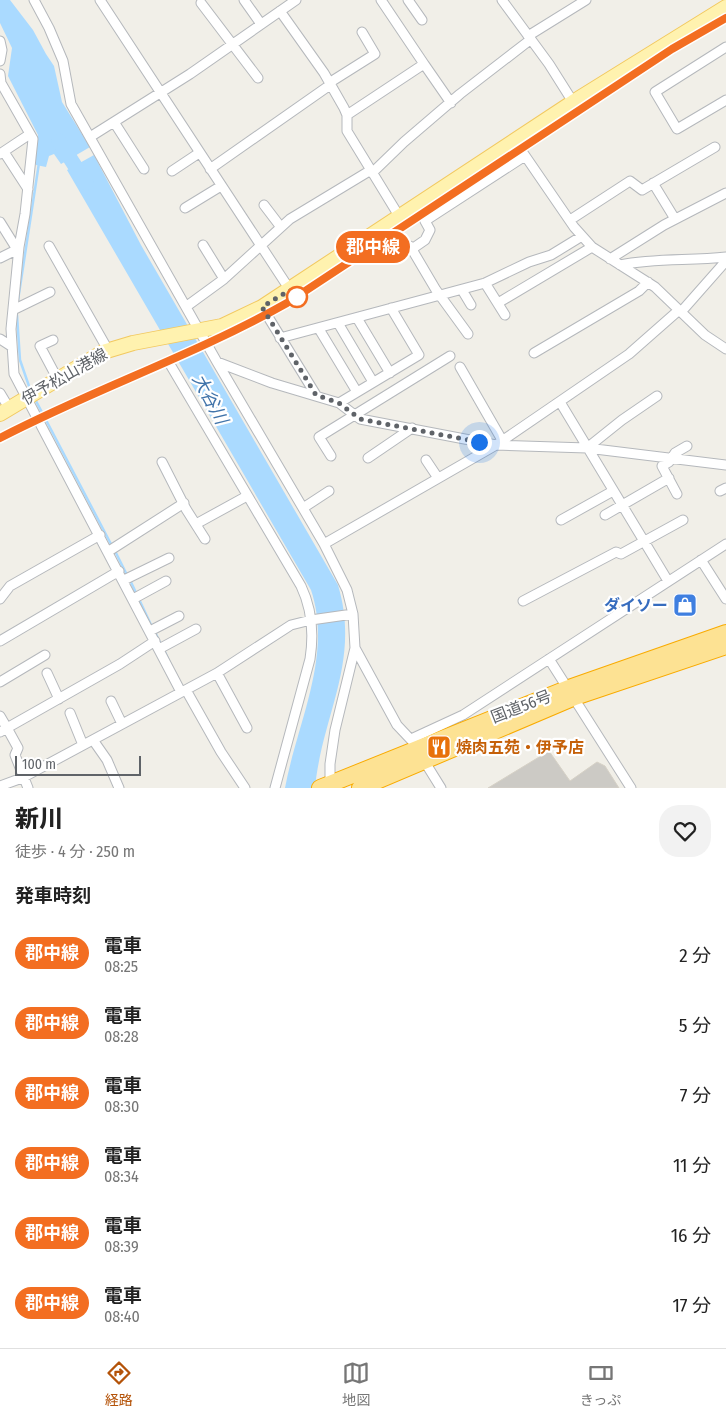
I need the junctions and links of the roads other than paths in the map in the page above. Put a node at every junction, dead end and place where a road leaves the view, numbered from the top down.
1 (34, 0) edge
2 (100, 0) edge
3 (244, 0) edge
4 (296, 0) edge
5 (381, 0) edge
6 (408, 0) edge
7 (502, 0) edge
8 (586, 0) edge
9 (202, 3) dead end
10 (726, 7) edge
11 (280, 11) junction
12 (422, 20) dead end
13 (261, 24) junction
14 (362, 32) dead end
15 (529, 38) junction
16 (0, 41) edge
17 (233, 44) junction
18 (726, 47) edge
19 (1, 56) edge
20 (424, 64) junction
21 (0, 74) edge
22 (258, 78) dead end
23 (330, 84) junction
24 (160, 93) junction
25 (726, 100) edge
26 (573, 102) junction
27 (450, 103) junction
28 (347, 115) junction
29 (114, 122) junction
30 (30, 134) junction
31 (90, 137) junction
32 (515, 140) junction
33 (715, 147) dead end
34 (2, 153) edge
35 (199, 153) junction
36 (525, 156) junction
37 (144, 169) dead end
38 (210, 169) junction
39 (172, 171) dead end
40 (372, 172) junction
41 (652, 183) junction
42 (221, 186) junction
43 (28, 189) junction
44 (726, 193) edge
45 (264, 204) dead end
46 (185, 208) dead end
47 (399, 216) junction
48 (675, 219) junction
49 (570, 220) junction
50 (0, 222) edge
51 (280, 226) junction
52 (582, 236) junction
53 (203, 245) dead end
54 (49, 246) dead end
55 (261, 247) junction
56 (592, 247) junction
57 (17, 250) junction
58 (726, 257) edge
59 (0, 258) edge
60 (610, 259) junction
61 (726, 262) edge
62 (620, 265) junction
63 (224, 279) junction
64 (648, 282) junction
65 (485, 283) junction
66 (290, 290) junction
67 (462, 290) junction
68 (50, 292) dead end
69 (441, 295) junction
70 (498, 303) junction
71 (187, 306) junction
72 (471, 306) dead end
73 (262, 307) junction
74 (391, 308) junction
75 (13, 310) junction
76 (680, 311) junction
77 (505, 315) dead end
78 (356, 318) junction
79 (338, 323) junction
80 (319, 329) junction
81 (199, 331) junction
82 (468, 334) dead end
83 (280, 338) junction
84 (0, 339) edge
85 (53, 340) dead end
86 (11, 346) junction
87 (726, 349) edge
88 (108, 350) junction
89 (534, 352) dead end
90 (450, 356) dead end
91 (217, 362) junction
92 (171, 366) dead end
93 (460, 366) dead end
94 (390, 373) junction
95 (57, 378) junction
96 (373, 382) junction
97 (357, 392) junction
98 (0, 393) edge
99 (316, 395) junction
100 (657, 396) dead end
101 (27, 397) junction
102 (560, 402) junction
103 (339, 403) junction
104 (4, 411) edge
105 (354, 415) junction
106 (412, 428) junction
107 (499, 443) junction
108 (687, 446) dead end
109 (588, 448) junction
110 (331, 456) dead end
111 (368, 458) dead end
112 (671, 458) junction
113 (426, 460) dead end
114 (162, 462) dead end
115 (726, 465) edge
116 (438, 478) junction
117 (669, 478) junction
118 (330, 491) dead end
119 (613, 491) junction
120 (677, 494) dead end
121 (247, 496) junction
122 (184, 503) junction
123 (622, 506) junction
124 (303, 508) junction
125 (605, 514) dead end
126 (561, 520) dead end
127 (683, 520) dead end
128 (196, 524) junction
129 (100, 535) junction
130 (205, 539) dead end
131 (644, 542) junction
132 (324, 544) junction
133 (726, 544) edge
134 (108, 551) junction
135 (169, 558) dead end
136 (701, 560) junction
137 (119, 571) junction
138 (124, 580) junction
139 (166, 581) dead end
140 (668, 581) junction
141 (0, 599) edge
142 (134, 599) junction
143 (726, 599) edge
144 (523, 601) dead end
145 (351, 614) junction
146 (179, 616) dead end
147 (313, 619) junction
148 (150, 631) junction
149 (726, 633) edge
150 (0, 641) edge
151 (193, 643) dead end
152 (157, 645) junction
153 (726, 646) edge
154 (355, 648) junction
155 (40, 655) dead end
156 (549, 659) junction
157 (47, 673) dead end
158 (217, 673) junction
159 (1, 678) edge
160 (184, 691) junction
161 (572, 693) junction
162 (59, 699) junction
163 (111, 701) dead end
164 (70, 713) dead end
165 (0, 716) edge
166 (122, 724) junction
167 (247, 728) dead end
168 (3, 730) edge
169 (93, 740) junction
170 (83, 745) junction
171 (418, 750) junction
172 (22, 778) junction
173 (0, 786) edge
174 (325, 786) edge
175 (28, 788) edge
176 (119, 788) edge
177 (245, 788) edge
178 (274, 788) edge
179 (360, 788) edge
180 (441, 788) edge
181 (631, 788) edge

1 - 31 street
2 - 24 street
3 - 13 street
4 - 11 street
5 - 20 street
6 - 12 street
7 - 15 street
8 - 15 street
9 - 17 street
10 - 26 main road, 伊予松山港線
11 - 13 street
11 - 23 street
13 - 17 street
14 - 23 street
15 - 26 street
15 - 27 street
16 - 19 street
17 - 22 street
17 - 24 street
18 - 25 street
20 - 27 street
20 - 28 street
21 - 30 street
23 - 28 street
23 - 38 street
24 - 29 street
24 - 35 street
26 - 32 main road, 伊予松山港線
27 - 40 street
28 - 40 street
29 - 31 street
29 - 37 street
30 - 34 street
30 - 43 street
31 - 71 street
32 - 36 street
32 - 47 main road, 伊予松山港線
33 - 41 street
34 - 43 street
35 - 38 street
35 - 39 street
36 - 49 street
36 - 69 street
38 - 42 street
40 - 47 street
40 - 51 street
41 - 48 street
41 - 49 street
42 - 46 street
42 - 55 street
43 - 57 street
44 - 48 street
45 - 51 street
47 - 66 main road, 伊予松山港線
48 - 60 street
49 - 52 street
50 - 57 street
51 - 55 street
52 - 56 street
52 - 65 street
53 - 63 street
54 - 88 street
55 - 63 street
55 - 66 street
56 - 60 street
56 - 70 street
57 - 59 street
57 - 75 street
58 - 62 street
60 - 62 street
61 - 76 street
62 - 64 street
63 - 71 street
64 - 76 street
64 - 89 street
65 - 67 street
65 - 70 street
66 - 73 main road, 伊予松山港線
67 - 69 street
67 - 72 street
68 - 75 street
69 - 74 street
69 - 82 street
70 - 77 street
71 - 81 street
73 - 81 main road, 伊予松山港線
73 - 83 street
74 - 78 street
74 - 94 street
75 - 86 street
76 - 87 street
76 - 102 street
78 - 79 street
78 - 94 street
79 - 80 street
79 - 96 street
80 - 83 street
80 - 97 street
81 - 88 main road, 伊予松山港線
81 - 91 street
83 - 99 street
84 - 86 street
85 - 95 street
86 - 101 street
88 - 95 main road, 伊予松山港線
90 - 105 street
91 - 99 street
91 - 124 street
92 - 121 street
93 - 107 street
94 - 96 street
95 - 101 main road, 伊予松山港線
96 - 97 street
97 - 103 street
98 - 104 street
99 - 103 street
100 - 109 street
101 - 104 main road, 伊予松山港線
101 - 129 street
102 - 107 street
102 - 109 street
103 - 105 street
105 - 106 street
105 - 110 street
106 - 107 street
106 - 111 street
107 - 109 street
107 - 116 street
108 - 112 street
109 - 112 street
109 - 119 street
112 - 115 street
112 - 117 street
113 - 116 street
114 - 122 street
116 - 132 street
117 - 120 street
117 - 123 street
118 - 124 street
119 - 123 street
119 - 126 street
121 - 128 street
121 - 147 street
122 - 128 street
122 - 134 street
123 - 125 street
123 - 131 street
124 - 132 street
127 - 131 street
128 - 130 street
129 - 134 street
129 - 141 street
131 - 140 street
131 - 144 street
132 - 145 street
133 - 136 street
134 - 137 street
135 - 138 street
136 - 140 street
136 - 143 street
137 - 138 street
137 - 150 street
138 - 142 street
139 - 142 street
140 - 156 street
142 - 148 street
145 - 147 street
145 - 154 street
146 - 148 street
147 - 158 street
147 - 178 street
148 - 152 street
149 - 161 highway, 国道56号
151 - 152 street
152 - 160 street
152 - 162 street
153 - 161 highway, 国道56号
154 - 171 street
154 - 174 street
155 - 159 street
156 - 161 street
156 - 171 street
157 - 162 street
158 - 160 street
158 - 167 street
160 - 166 street
160 - 177 street
161 - 171 highway, 国道56号
161 - 181 street
162 - 168 street
163 - 166 street
164 - 170 street
165 - 168 street
166 - 169 street
168 - 172 street
169 - 170 street
169 - 176 street
170 - 172 street
171 - 174 highway, 国道56号
171 - 179 highway, 国道56号
171 - 180 street
172 - 173 street
172 - 175 street

